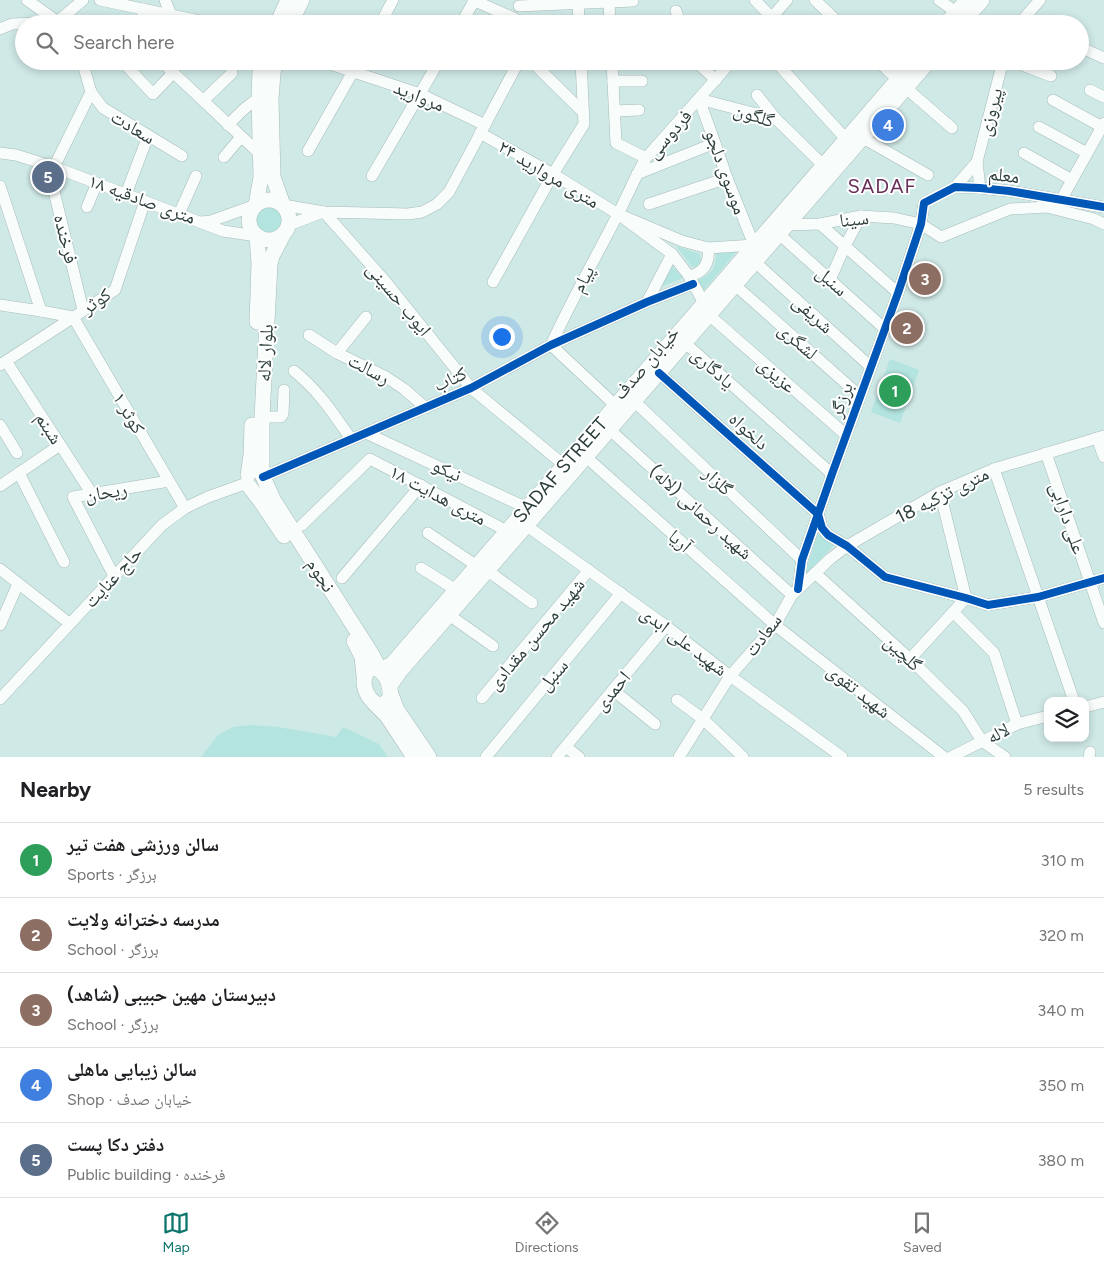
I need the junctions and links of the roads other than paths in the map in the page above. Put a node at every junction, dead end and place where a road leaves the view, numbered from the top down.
1 (27, 0) edge
2 (83, 0) edge
3 (100, 0) edge
4 (165, 0) edge
5 (177, 0) edge
6 (288, 0) edge
7 (302, 0) edge
8 (393, 0) edge
9 (473, 0) edge
10 (755, 0) edge
11 (787, 0) edge
12 (815, 0) edge
13 (939, 0) edge
14 (967, 0) edge
15 (982, 0) edge
16 (1040, 0) edge
17 (633, 1) edge
18 (578, 2) edge
19 (609, 2) junction
20 (519, 3) edge
21 (144, 9) junction
22 (676, 12) dead end
23 (49, 15) edge
24 (69, 15) edge
25 (143, 15) edge
26 (171, 15) junction
27 (281, 15) edge
28 (294, 15) edge
29 (385, 15) edge
30 (465, 15) edge
31 (505, 15) edge
32 (579, 15) edge
33 (610, 15) edge
34 (677, 15) edge
35 (765, 15) edge
36 (773, 15) edge
37 (831, 15) edge
38 (950, 15) edge
39 (957, 15) edge
40 (961, 15) edge
41 (1027, 15) edge
42 (15, 24) edge
43 (0, 29) edge
44 (1089, 51) edge
45 (1104, 58) edge
46 (85, 70) edge
47 (130, 70) edge
48 (170, 70) edge
49 (260, 70) edge
50 (274, 70) edge
51 (354, 70) edge
52 (365, 70) edge
53 (434, 70) edge
54 (514, 70) edge
55 (540, 70) edge
56 (581, 70) edge
57 (612, 70) edge
58 (705, 70) edge
59 (724, 70) edge
60 (783, 70) edge
61 (887, 70) edge
62 (909, 70) edge
63 (918, 70) edge
64 (1001, 70) edge
65 (1035, 70) edge
66 (232, 73) dead end
67 (174, 74) junction
68 (1051, 76) dead end
69 (716, 80) junction
70 (613, 81) junction
71 (642, 81) dead end
72 (902, 84) junction
73 (1090, 90) dead end
74 (91, 92) junction
75 (420, 94) junction
76 (758, 95) dead end
77 (1104, 97) edge
78 (259, 99) junction
79 (699, 99) junction
80 (1053, 100) dead end
81 (203, 101) junction
82 (639, 110) dead end
83 (614, 111) junction
84 (583, 112) junction
85 (776, 119) junction
86 (228, 125) junction
87 (1103, 125) edge
88 (1039, 127) dead end
89 (952, 128) dead end
90 (483, 129) junction
91 (148, 136) junction
92 (241, 137) junction
93 (862, 138) junction
94 (846, 139) junction
95 (716, 144) junction
96 (308, 150) dead end
97 (0, 153) edge
98 (1024, 153) dead end
99 (1087, 153) junction
100 (261, 155) junction
101 (182, 156) dead end
102 (224, 157) dead end
103 (646, 158) junction
104 (977, 162) junction
105 (823, 165) junction
106 (54, 167) junction
107 (553, 174) junction
108 (637, 174) junction
109 (928, 175) dead end
110 (196, 176) dead end
111 (372, 176) dead end
112 (727, 178) junction
113 (1072, 180) junction
114 (97, 183) junction
115 (0, 186) edge
116 (955, 187) junction
117 (980, 188) junction
118 (126, 194) junction
119 (1061, 200) junction
120 (145, 201) junction
121 (650, 204) dead end
122 (256, 205) junction
123 (283, 205) junction
124 (87, 207) dead end
125 (1104, 207) edge
126 (324, 212) junction
127 (179, 214) junction
128 (618, 214) junction
129 (861, 216) junction
130 (199, 222) junction
131 (820, 224) junction
132 (920, 224) junction
133 (1104, 224) edge
134 (286, 230) junction
135 (783, 230) junction
136 (257, 236) junction
137 (754, 245) junction
138 (845, 246) junction
139 (708, 248) junction
140 (672, 254) junction
141 (755, 262) junction
142 (691, 280) junction
143 (830, 280) junction
144 (493, 282) dead end
145 (735, 285) junction
146 (898, 293) junction
147 (647, 302) junction
148 (0, 306) edge
149 (707, 309) junction
150 (83, 310) junction
151 (41, 311) junction
152 (73, 317) junction
153 (366, 318) dead end
154 (885, 329) junction
155 (309, 334) dead end
156 (685, 343) junction
157 (551, 345) junction
158 (337, 353) junction
159 (3, 363) edge
160 (871, 367) junction
161 (294, 371) dead end
162 (659, 373) junction
163 (472, 388) junction
164 (284, 390) dead end
165 (860, 396) junction
166 (634, 401) junction
167 (616, 405) junction
168 (426, 408) junction
169 (262, 417) junction
170 (0, 425) edge
171 (610, 430) junction
172 (366, 433) junction
173 (846, 435) junction
174 (1100, 437) edge
175 (351, 439) junction
176 (60, 445) junction
177 (17, 452) dead end
178 (1046, 453) junction
179 (586, 457) junction
180 (1104, 457) edge
181 (564, 465) junction
182 (994, 469) junction
183 (19, 473) junction
184 (832, 474) junction
185 (256, 479) junction
186 (169, 481) junction
187 (421, 485) junction
188 (0, 486) edge
189 (940, 492) junction
190 (92, 494) junction
191 (185, 508) junction
192 (527, 508) junction
193 (818, 514) junction
194 (302, 525) dead end
195 (527, 526) junction
196 (507, 531) junction
197 (428, 533) dead end
198 (847, 546) junction
199 (802, 560) junction
200 (64, 562) dead end
201 (421, 568) dead end
202 (482, 568) junction
203 (0, 569) edge
204 (589, 570) junction
205 (815, 573) junction
206 (114, 576) junction
207 (342, 578) dead end
208 (1104, 578) edge
209 (1090, 582) junction
210 (18, 584) junction
211 (456, 590) junction
212 (795, 592) junction
213 (621, 593) junction
214 (1038, 596) junction
215 (966, 598) junction
216 (532, 603) dead end
217 (953, 612) junction
218 (449, 615) junction
219 (70, 623) junction
220 (1104, 623) edge
221 (0, 625) edge
222 (774, 625) junction
223 (666, 626) junction
224 (493, 646) dead end
225 (910, 659) junction
226 (380, 670) junction
227 (364, 676) junction
228 (730, 676) junction
229 (390, 690) junction
230 (613, 690) junction
231 (1073, 697) edge
232 (482, 698) dead end
233 (0, 699) edge
234 (677, 700) dead end
235 (374, 702) junction
236 (1104, 702) edge
237 (1089, 706) edge
238 (1044, 717) edge
239 (703, 719) junction
240 (655, 724) dead end
241 (1016, 724) junction
242 (982, 741) junction
243 (566, 747) junction
244 (414, 757) edge
245 (429, 757) edge
246 (486, 757) edge
247 (557, 757) edge
248 (579, 757) edge
249 (679, 757) edge
250 (742, 757) edge
251 (842, 757) edge
252 (944, 757) edge
253 (951, 757) edge
254 (1005, 757) edge

1 - 23 street
2 - 24 street
3 - 21 street
4 - 26 street
5 - 26 street
6 - 27 main road
7 - 28 main road
8 - 29 street
9 - 30 street
9 - 31 street
10 - 35 street
11 - 36 street
12 - 37 street
13 - 38 street
14 - 39 main road
15 - 40 main road
16 - 41 street
17 - 19 street
18 - 19 street
18 - 20 street
18 - 32 street
19 - 33 street
21 - 25 street
21 - 26 street
22 - 34 street
42 - 43 street
44 - 45 street
46 - 74 street, سعادت
47 - 67 street
48 - 67 street
49 - 78 main road
50 - 123 main road
51 - 96 street
52 - 75 street, مروارید
53 - 75 street
54 - 90 street
55 - 84 street
56 - 84 street
57 - 70 street
58 - 69 street
59 - 69 street, فردوسی
60 - 94 street
61 - 72 street
62 - 72 main road, SADAF STREET
63 - 72 main road, خیابان صدف
64 - 104 street, پیروزی
65 - 68 street
66 - 81 street
67 - 81 street
69 - 79 street, فردوسی
70 - 71 street
70 - 83 street
72 - 89 street
72 - 93 main road, خیابان صدف
72 - 94 main road, SADAF STREET
73 - 77 street
74 - 91 street, سعادت
74 - 106 street
75 - 90 street, مروارید
75 - 111 street
76 - 85 street
78 - 86 street
78 - 100 main road
79 - 85 street, گلگون
79 - 95 street, موسوی دلجو
79 - 103 street, فردوسی
80 - 87 street
81 - 86 street
82 - 83 street
83 - 103 street
84 - 107 street
85 - 105 street, گلگون
86 - 92 street
87 - 99 street
88 - 99 street
90 - 107 street, ۲۴ متری مروارید
90 - 126 street
91 - 101 street, سعادت
91 - 118 street
92 - 100 street
92 - 102 street
93 - 109 street
93 - 135 main road, خیابان صدف
94 - 105 main road, SADAF STREET
95 - 108 street
95 - 112 street, موسوی دلجو
97 - 106 street, ۱۸ متری صادقیه
98 - 113 street
99 - 113 street
100 - 122 main road
103 - 108 street, فردوسی
104 - 116 street
104 - 117 street
105 - 137 main road, SADAF STREET
106 - 114 street, ۱۸ متری صادقیه
106 - 150 street, فرخنده
107 - 128 street, ۲۴ متری مروارید
107 - 144 street
108 - 128 street, فردوسی
110 - 127 street
112 - 121 street
112 - 137 street, موسوی دلجو
113 - 119 street
114 - 118 street, ۱۸ متری صادقیه
114 - 124 street
115 - 151 street
116 - 117 street, معلم
116 - 132 street, معلم
117 - 119 street, معلم
118 - 120 street, ۱۸ متری صادقیه
119 - 125 street, معلم
120 - 127 street, ۱۸ متری صادقیه
120 - 150 street, کوثر
122 - 123 main road
122 - 130 street, ۱۸ متری صادقیه
122 - 136 main road
123 - 126 street
123 - 134 main road
126 - 134 street
126 - 163 street, ایوب حسینی
127 - 130 street, ۱۸ متری صادقیه
128 - 139 street, ۲۴ متری مروارید
128 - 140 street, ۲۴ متری مروارید
128 - 157 street, پیام
129 - 131 street, سینا
129 - 132 street, سینا
129 - 138 street
130 - 136 street
131 - 135 street, سینا
131 - 138 street
132 - 133 street, معلم
132 - 146 street, برزگر
134 - 136 main road
134 - 169 main road, بلوار لاله
135 - 141 main road, خیابان صدف
135 - 143 street, سنبل
136 - 185 main road, بلوار لاله
137 - 139 street, ۲۴ متری مروارید
137 - 149 main road, SADAF STREET
138 - 143 street
138 - 146 street
139 - 142 street, کتاب
140 - 142 street, ۲۴ متری مروارید
140 - 147 street
141 - 145 main road, خیابان صدف
141 - 160 street, شریفی
142 - 147 street, کتاب
142 - 149 street, ۲۴ متری مروارید
143 - 154 street, سنبل
145 - 149 main road, خیابان صدف
145 - 165 street, لشگری
146 - 154 street, برزگر
147 - 157 street, کتاب
148 - 151 street
149 - 156 main road, خیابان صدف
149 - 167 main road, SADAF STREET
149 - 173 street, عزیزی
150 - 152 street, کوثر
151 - 152 street
152 - 159 street, کوثر
152 - 186 street, کوثر ۱
153 - 158 street
154 - 160 street, برزگر
155 - 158 street, رسالت
156 - 162 main road, خیابان صدف
156 - 184 street, یادگاری
157 - 163 street, کتاب
157 - 167 street
158 - 168 street, رسالت
159 - 176 street, شبنم
160 - 165 street, برزگر
161 - 175 street
162 - 166 main road, خیابان صدف
162 - 193 street, دلخواه
163 - 168 street, کتاب
163 - 181 street, ایوب حسینی
164 - 169 street
165 - 173 street, برزگر
166 - 171 main road, خیابان صدف
166 - 199 street, گلزار
167 - 181 main road, SADAF STREET
168 - 172 street, کتاب
169 - 185 main road, بلوار لاله
170 - 177 street
171 - 179 main road, خیابان صدف
171 - 212 street, شهید رحمانی (لاله)
172 - 175 street, کتاب
172 - 192 street, نیکو
173 - 184 street, برزگر
174 - 178 street, 18 متری تزکیه
174 - 180 street
175 - 185 street, کتاب
176 - 183 street
176 - 190 street, شبنم
178 - 182 street, 18 متری تزکیه
178 - 209 street, علی دارابی
179 - 195 main road, خیابان صدف
179 - 222 street, آریا
181 - 192 main road, SADAF STREET
182 - 189 street, 18 متری تزکیه
182 - 214 street
183 - 188 street
183 - 200 street
184 - 193 street, برزگر
185 - 191 street, حاج عنایت
185 - 226 main road, نجوم
185 - 227 main road, نجوم
186 - 190 street, ریحان
186 - 191 street, کوثر ۱
187 - 194 street, ۱۸ متری هدایت
187 - 196 street, ۱۸ متری هدایت
187 - 207 street
189 - 198 street, 18 متری تزکیه
189 - 215 street
190 - 206 street, ریحان
191 - 206 street, حاج عنایت
192 - 196 main road, SADAF STREET
193 - 198 street
193 - 199 street, برزگر
195 - 202 main road, خیابان صدف
195 - 204 street, شهید علی ابدی
196 - 202 main road, SADAF STREET
197 - 202 street
198 - 205 street, 18 متری تزکیه
198 - 215 street
199 - 212 street, برزگر
201 - 211 street
202 - 211 main road, SADAF STREET
202 - 216 street
202 - 218 main road, خیابان صدف
203 - 210 street
204 - 213 street, شهید علی ابدی
204 - 232 street, شهید محسن مقدادی
205 - 212 street, 18 متری تزکیه
205 - 225 street, گلچین
206 - 219 street, حاج عنایت
208 - 209 street
209 - 214 street
209 - 220 street, علی دارابی
210 - 219 street
210 - 221 street
211 - 226 main road, SADAF STREET
212 - 222 street, سعادت
213 - 223 street, شهید علی ابدی
213 - 246 street, سنبل
214 - 215 street
214 - 231 street
215 - 217 street
217 - 225 street
217 - 241 street
218 - 224 street
218 - 229 main road, خیابان صدف
219 - 233 street, حاج عنایت
222 - 228 street, سعادت
222 - 252 street, شهید تقوی
223 - 228 street, شهید علی ابدی
223 - 230 street, احمدی
225 - 242 street, گلچین
226 - 227 main road
226 - 229 main road
227 - 235 main road
228 - 239 street, سعادت
228 - 251 street, شهید علی ابدی
229 - 235 main road
229 - 245 main road
230 - 240 street
230 - 243 street, احمدی
234 - 239 street
235 - 244 main road
236 - 237 street
238 - 241 street, لاله
239 - 249 street, سعادت
239 - 250 street
241 - 242 street, لاله
242 - 253 street, لاله
242 - 254 street
243 - 247 street, احمدی
243 - 248 street

